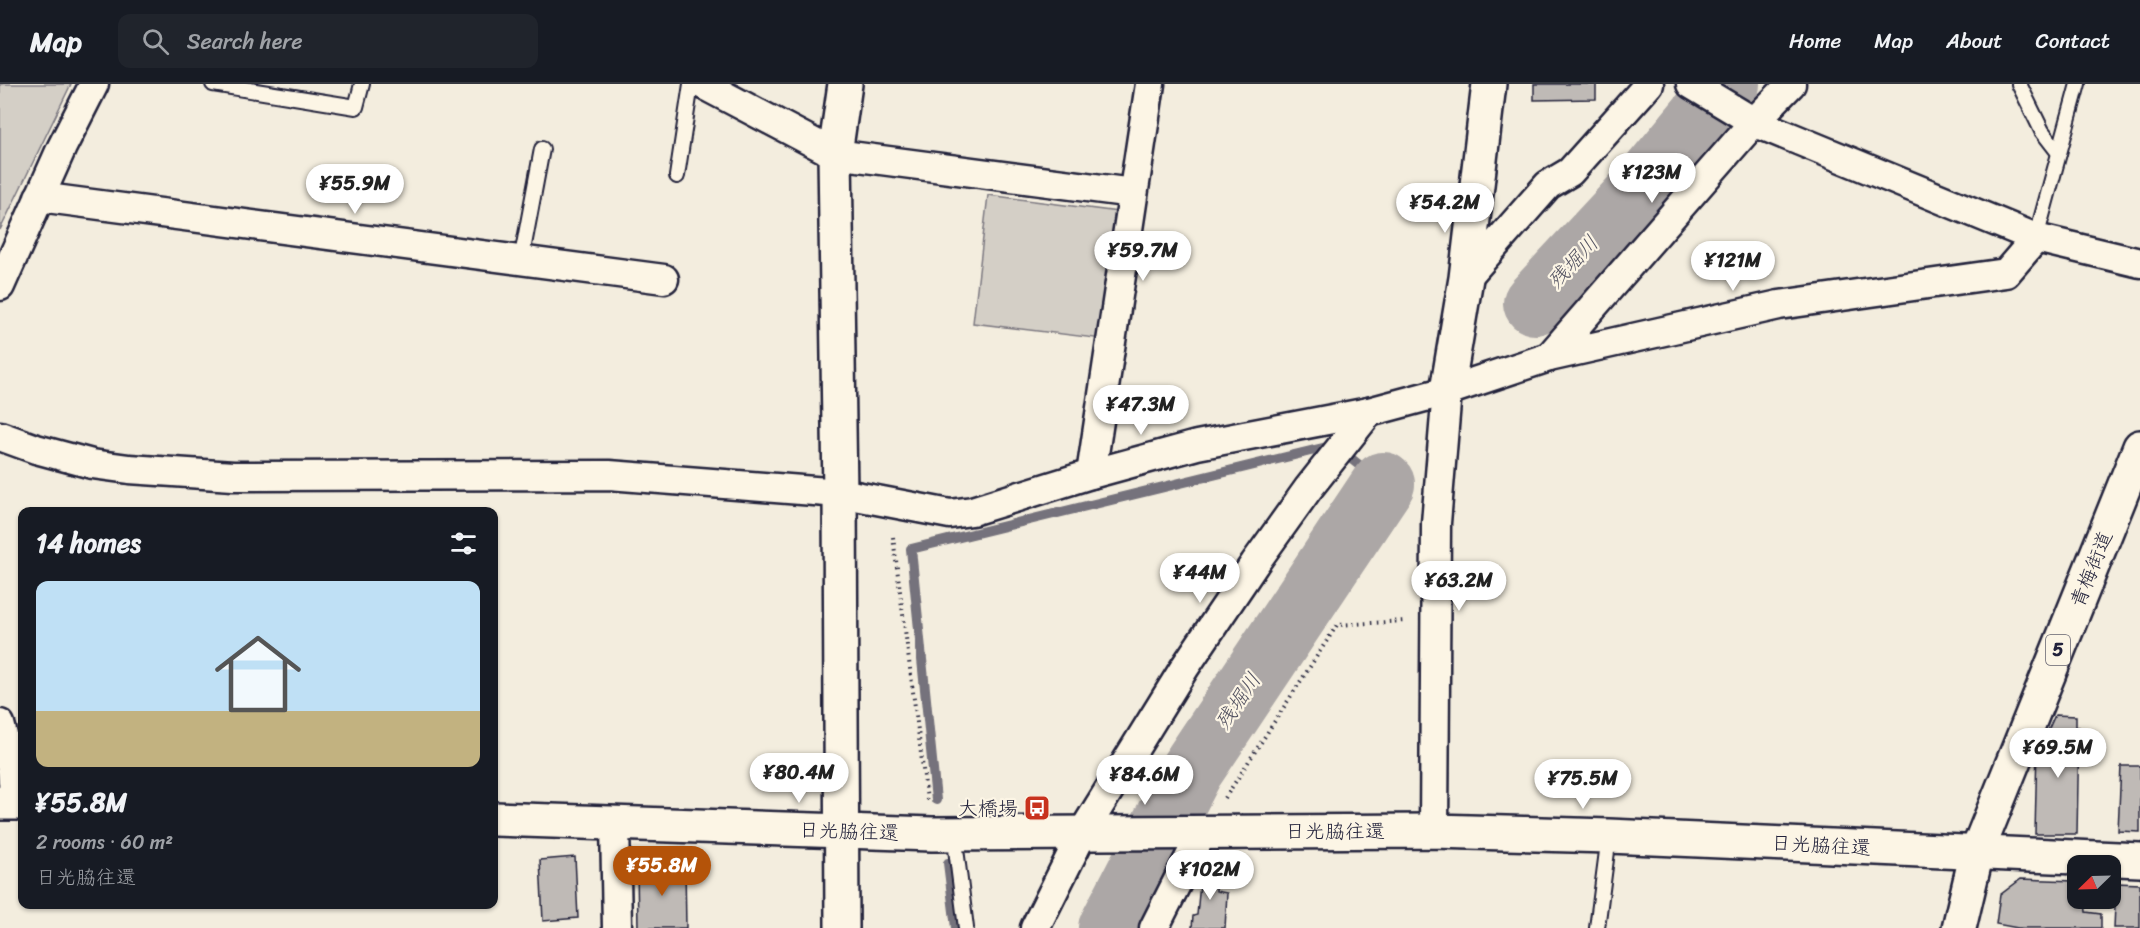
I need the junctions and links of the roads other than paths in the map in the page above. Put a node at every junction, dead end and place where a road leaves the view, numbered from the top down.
1 (94, 84) edge
2 (213, 84) edge
3 (362, 84) edge
4 (690, 84) edge
5 (702, 84) edge
6 (845, 84) edge
7 (1150, 84) edge
8 (1490, 84) edge
9 (1649, 84) edge
10 (1691, 84) edge
11 (1791, 84) edge
12 (2019, 84) edge
13 (2078, 84) edge
14 (1750, 120) junction
15 (542, 149) dead end
16 (2059, 153) junction
17 (835, 154) junction
18 (677, 176) dead end
19 (1133, 193) junction
20 (39, 197) junction
21 (2036, 238) junction
22 (521, 261) junction
23 (2140, 263) edge
24 (1466, 278) junction
25 (664, 279) dead end
26 (0, 286) edge
27 (1549, 357) junction
28 (1447, 390) junction
29 (1369, 411) junction
30 (0, 436) edge
31 (2140, 447) edge
32 (1090, 474) junction
33 (840, 493) junction
34 (0, 724) edge
35 (12, 803) edge
36 (498, 819) edge
37 (615, 823) junction
38 (842, 831) junction
39 (1195, 831) junction
40 (1434, 831) junction
41 (1093, 832) junction
42 (943, 834) junction
43 (1609, 836) junction
44 (1977, 852) junction
45 (2140, 860) edge
46 (618, 928) edge
47 (842, 928) edge
48 (966, 928) edge
49 (1035, 928) edge
50 (1154, 928) edge
51 (1597, 928) edge
52 (1959, 928) edge

1 - 20 street
2 - 3 lane
4 - 18 lane
5 - 17 street
6 - 17 street
7 - 19 street
8 - 24 street
9 - 24 street
10 - 14 street
11 - 14 street
12 - 16 lane
13 - 16 lane
14 - 21 street
14 - 27 street
15 - 22 lane
16 - 21 lane
17 - 19 street
17 - 33 street
19 - 32 street
20 - 22 street
20 - 26 street
21 - 23 street
21 - 27 street
22 - 25 street
24 - 28 street
27 - 28 street
28 - 29 street
28 - 40 street
29 - 32 street
29 - 41 street
30 - 33 street
31 - 44 street, 青梅街道 / 5
32 - 33 street
33 - 38 street
34 - 35 street
36 - 37 street, 日光脇往還
37 - 38 street, 日光脇往還
37 - 46 street
38 - 42 street, 日光脇往還
38 - 47 street
39 - 40 street, 日光脇往還
39 - 41 street, 日光脇往還
39 - 50 street
40 - 43 street, 日光脇往還
41 - 42 street, 日光脇往還
41 - 49 street
42 - 48 lane
43 - 44 street, 日光脇往還
43 - 51 lane
44 - 45 street, 日光脇往還
44 - 52 street, 青梅街道 / 5

